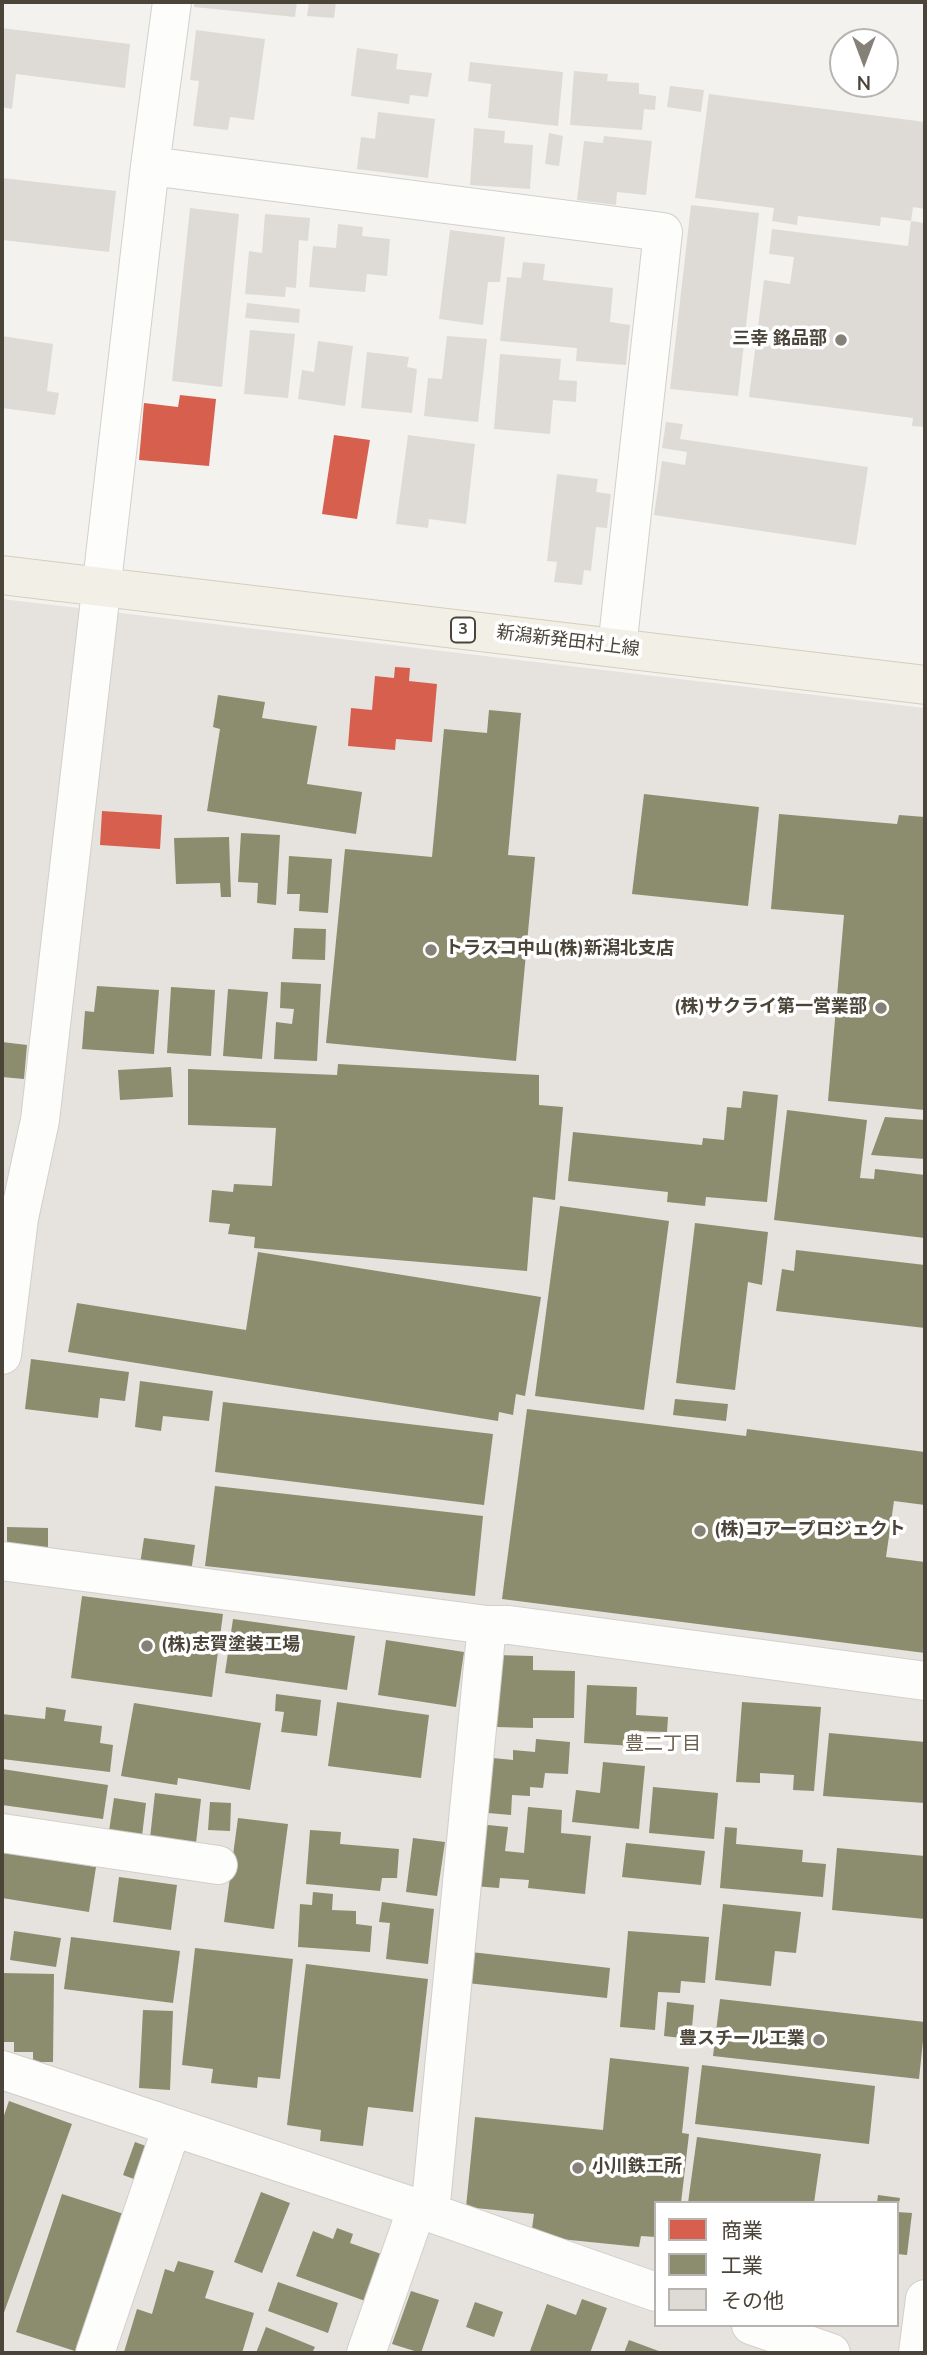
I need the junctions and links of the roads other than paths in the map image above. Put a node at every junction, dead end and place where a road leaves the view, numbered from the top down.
1 (172, 2) edge
2 (150, 166) junction
3 (2, 575) edge
4 (100, 588) junction
5 (617, 648) junction
6 (925, 685) edge
7 (2, 1355) edge
8 (2, 1561) edge
9 (487, 1625) junction
10 (925, 1681) edge
11 (2, 1832) edge
12 (218, 1865) dead end
13 (2, 2070) edge
14 (172, 2127) junction
15 (424, 2210) junction
16 (654, 2291) edge
17 (925, 2299) edge
18 (757, 2327) edge
19 (95, 2353) edge
20 (366, 2353) edge
21 (831, 2353) edge
22 (918, 2353) edge

1 - 2 street
2 - 4 street
2 - 5 street
3 - 4 main road, 新潟新発田村上線 / 3
4 - 5 main road, 新潟新発田村上線 / 3
4 - 7 street
5 - 6 main road, 新潟新発田村上線 / 3
8 - 9 street
9 - 10 street
9 - 15 street
11 - 12 street
13 - 14 street
14 - 15 street
14 - 19 street
15 - 16 street
15 - 20 street
17 - 22 street
18 - 21 street

